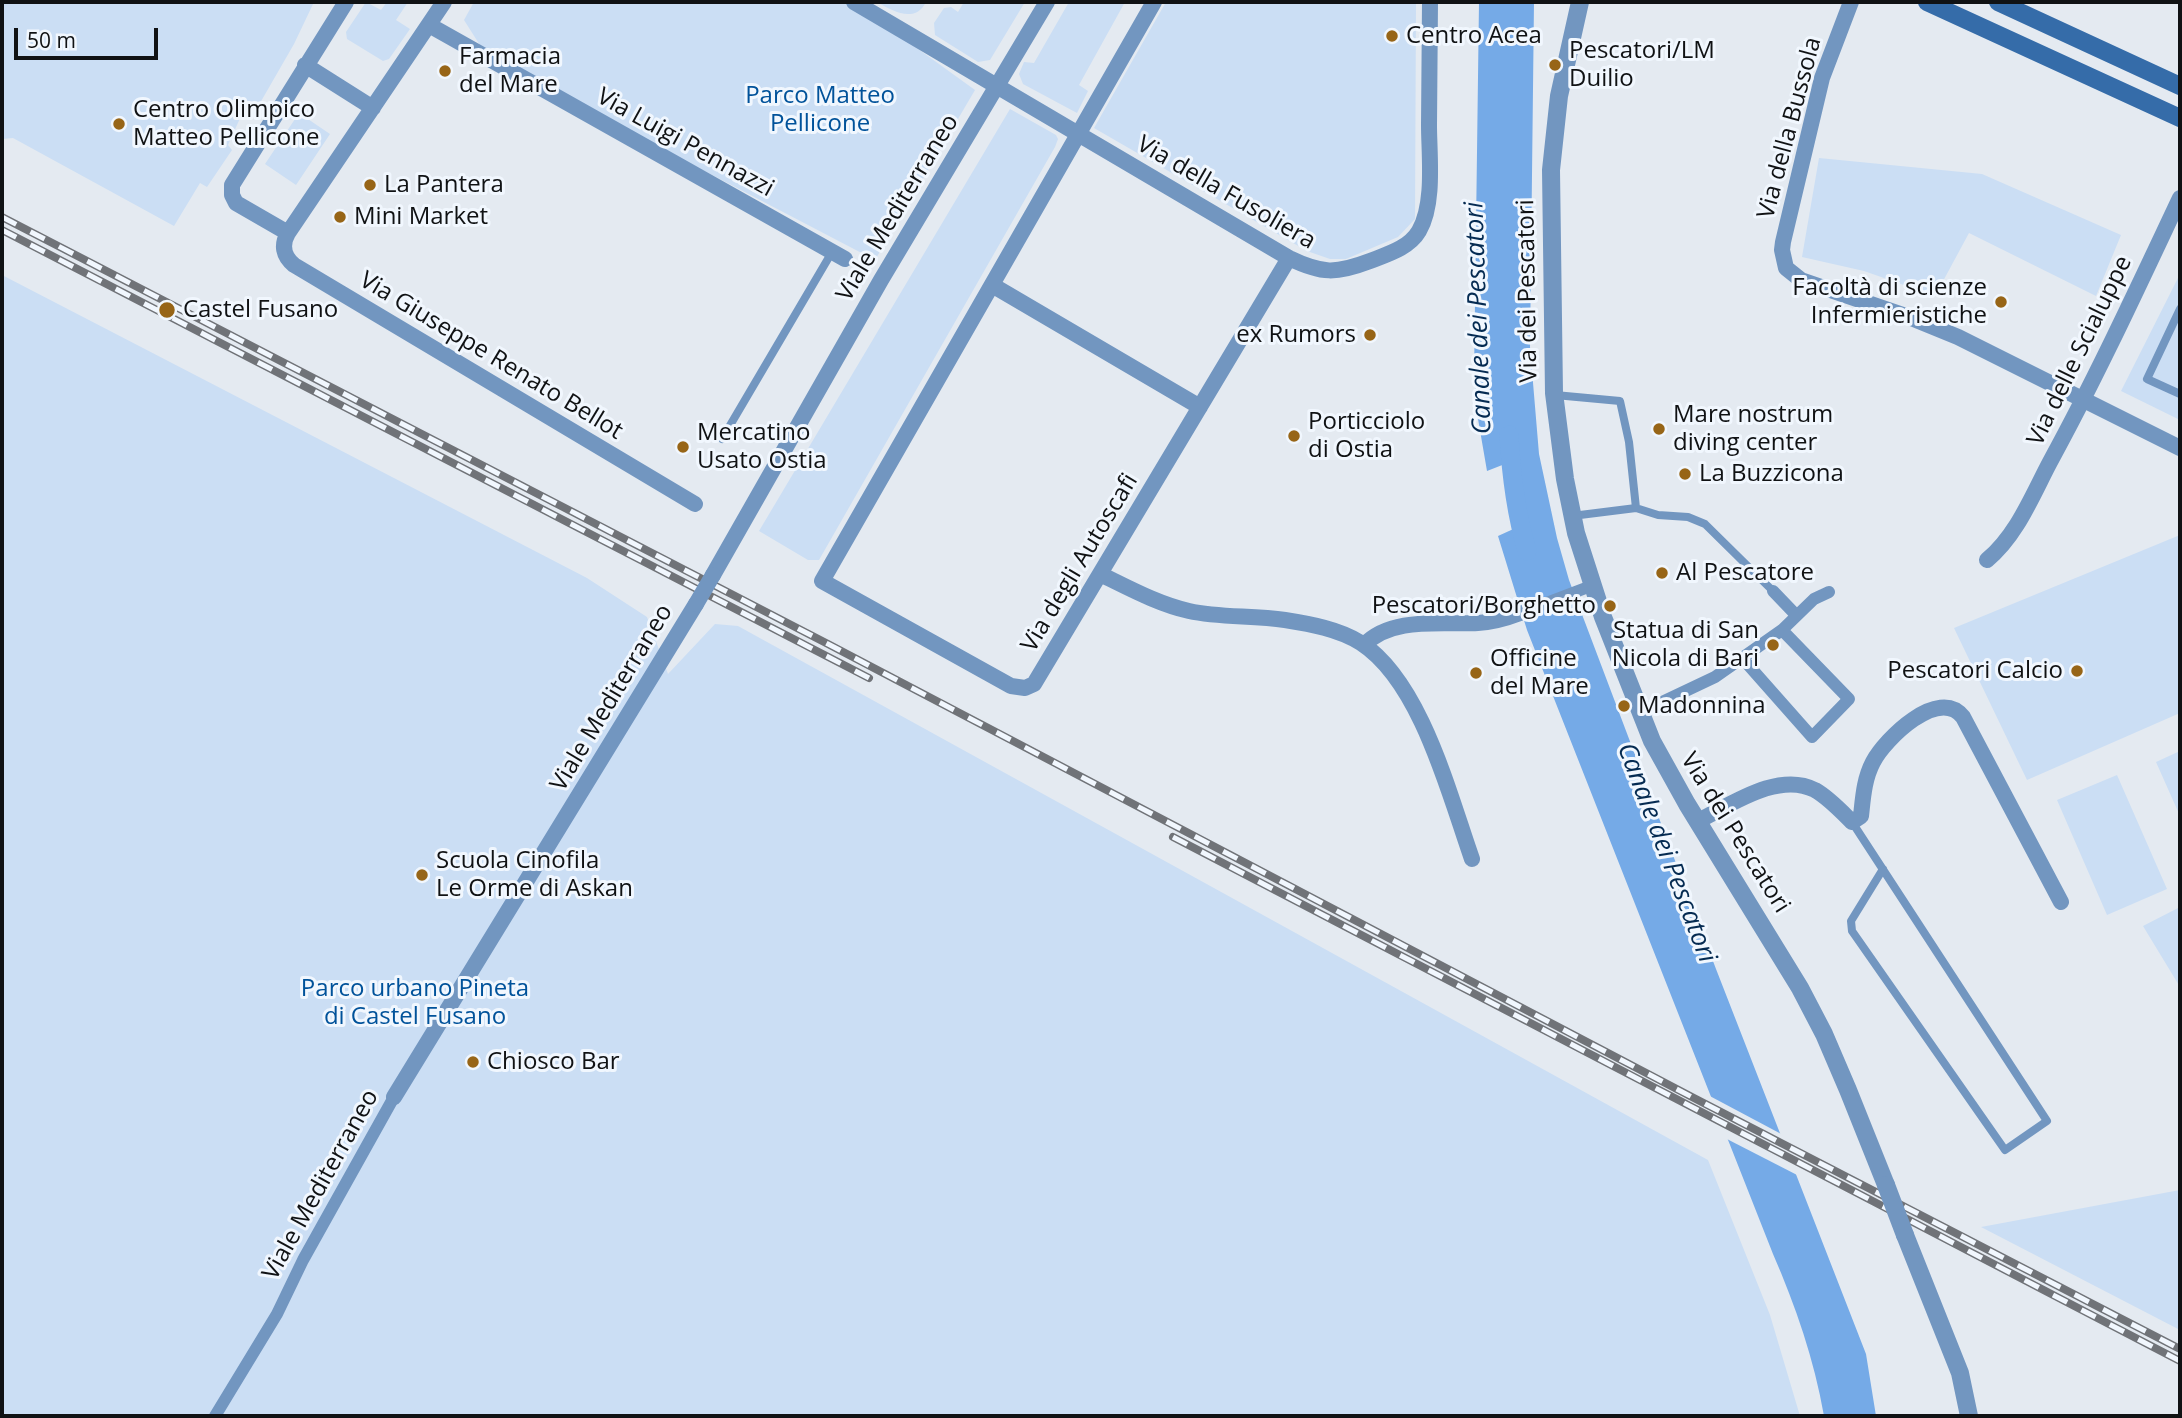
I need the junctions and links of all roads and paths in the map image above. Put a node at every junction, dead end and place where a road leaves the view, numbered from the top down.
1 (346, 2) edge
2 (444, 2) edge
3 (854, 2) edge
4 (1047, 2) edge
5 (1154, 2) edge
6 (1430, 2) edge
7 (1580, 2) edge
8 (1852, 2) edge
9 (1927, 2) edge
10 (1998, 2) edge
11 (429, 25) junction
12 (305, 65) junction
13 (997, 86) junction
14 (2180, 86) edge
15 (373, 108) junction
16 (2180, 118) edge
17 (1079, 134) junction
18 (2180, 198) edge
19 (288, 233) junction
20 (838, 256) joint
21 (1289, 258) junction
22 (992, 285) junction
23 (2180, 309) edge
24 (2180, 394) edge
25 (1554, 395) junction
26 (2084, 399) junction
27 (1200, 407) junction
28 (722, 439) dead end
29 (2180, 448) edge
30 (695, 504) dead end
31 (1636, 508) junction
32 (1572, 516) junction
33 (1987, 560) dead end
34 (1100, 574) junction
35 (1591, 586) junction
36 (1773, 591) joint
37 (1829, 592) dead end
38 (1520, 614) joint
39 (1796, 615) junction
40 (1782, 630) junction
41 (1364, 645) junction
42 (1743, 659) junction
43 (1639, 713) junction
44 (1698, 821) junction
45 (1852, 822) junction
46 (1472, 859) dead end
47 (1883, 869) junction
48 (2061, 902) dead end
49 (394, 1097) joint
50 (215, 1416) edge
51 (1969, 1416) edge

1 - 12 street
2 - 11 street
3 - 13 street, Via della Fusoliera
4 - 13 street, Viale Mediterraneo
5 - 17 street
6 - 21 street, Via della Fusoliera
7 - 25 street, Via dei Pescatori
8 - 26 street, Via della Bussola
9 - 16 main road
10 - 14 main road
11 - 15 street
11 - 20 street, Via Luigi Pennazzi
12 - 15 street
12 - 19 street
13 - 17 street, Via della Fusoliera
13 - 49 street, Viale Mediterraneo, bridge
15 - 19 street
17 - 21 street, Via della Fusoliera
17 - 22 street
18 - 26 street, Via delle Scialuppe
19 - 30 street, Via Giuseppe Renato Bellot
20 - 28 lane
21 - 27 street, Via degli Autoscafi
22 - 27 street
22 - 34 street, Via degli Autoscafi
23 - 24 lane
25 - 31 lane
25 - 32 street, Via dei Pescatori
26 - 29 street
26 - 33 street, Via delle Scialuppe
27 - 34 street, Via degli Autoscafi
31 - 32 lane
31 - 36 lane
32 - 35 street, Via dei Pescatori
34 - 41 street
35 - 38 street
35 - 43 street, Via dei Pescatori
36 - 39 street
37 - 39 street
38 - 41 street
39 - 40 street
40 - 42 street
40 - 42 street
41 - 46 street
42 - 43 street
43 - 44 street, Via dei Pescatori
44 - 45 street
44 - 51 street, Via dei Pescatori, bridge
45 - 47 lane
45 - 48 street
47 - 47 lane
49 - 50 street, Viale Mediterraneo

